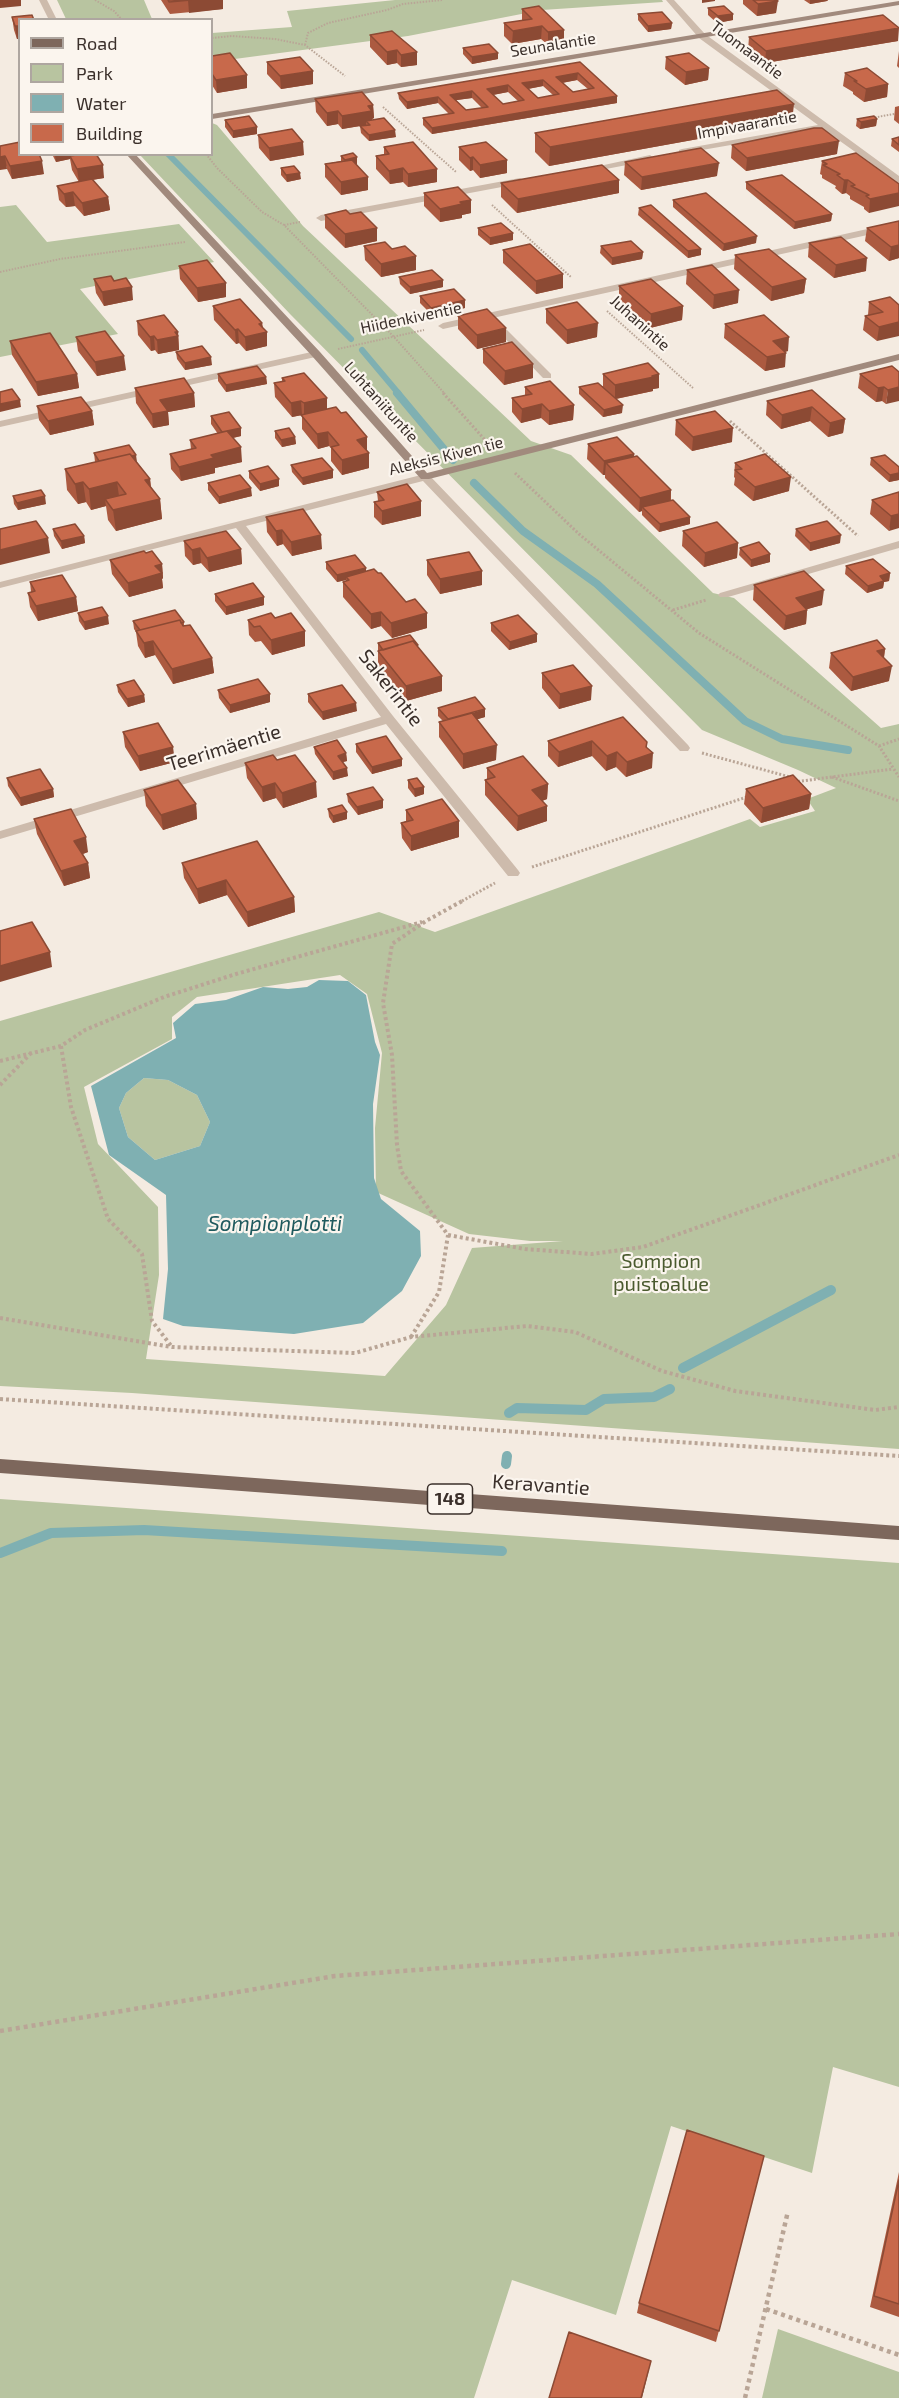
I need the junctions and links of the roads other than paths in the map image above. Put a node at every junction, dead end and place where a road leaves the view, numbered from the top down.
1 (43, 0) edge
2 (670, 0) edge
3 (899, 3) edge
4 (52, 18) edge
5 (702, 36) junction
6 (213, 117) edge
7 (824, 126) junction
8 (673, 154) edge
9 (132, 156) edge
10 (661, 156) edge
11 (580, 170) edge
12 (533, 179) edge
13 (899, 180) edge
14 (321, 218) dead end
15 (899, 225) edge
16 (489, 316) junction
17 (443, 326) road end
18 (316, 354) junction
19 (899, 357) edge
20 (547, 376) dead end
21 (0, 424) edge
22 (426, 477) junction
23 (240, 525) junction
24 (899, 544) edge
25 (0, 585) edge
26 (723, 595) road end
27 (389, 719) junction
28 (684, 748) road end
29 (0, 835) edge
30 (513, 873) road end
31 (0, 1466) edge
32 (899, 1533) edge

1 - 4 street
2 - 5 street, Tuomaantie
3 - 5 street, Seunalantie
5 - 6 street, Seunalantie
5 - 7 street, Tuomaantie
7 - 8 street, Impivaarantie
7 - 13 street, Tuomaantie
9 - 18 street, Luhtaniituntie
10 - 11 street
12 - 14 street
15 - 16 street, Hiidenkiventie
16 - 17 street, Hiidenkiventie
16 - 20 street
18 - 21 street
18 - 22 street, Luhtaniituntie
19 - 22 street, Aleksis Kiven tie
22 - 23 street, Aleksis Kiven tie
22 - 28 street, Luhtaniituntie
23 - 25 street, Aleksis Kiven tie
23 - 27 street, Sakerintie
24 - 26 street
27 - 29 street, Teerimäentie
27 - 30 street, Sakerintie
31 - 32 main road, Keravantie / 148

